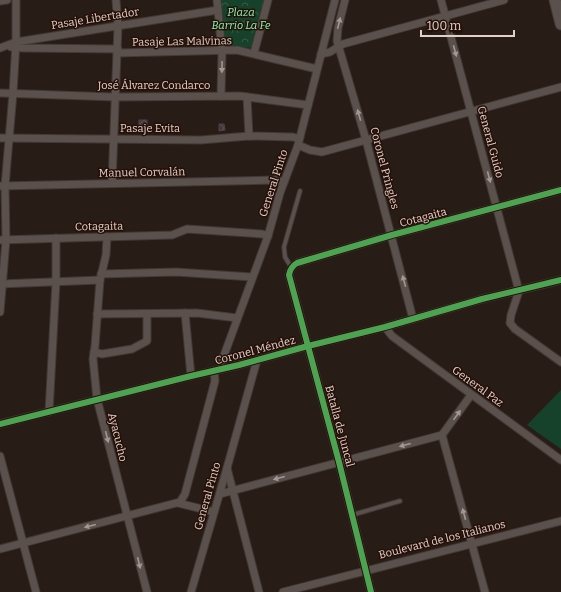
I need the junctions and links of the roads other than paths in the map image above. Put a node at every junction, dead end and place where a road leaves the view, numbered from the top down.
1 (7, 0) edge
2 (16, 0) edge
3 (116, 0) edge
4 (217, 0) edge
5 (268, 0) edge
6 (335, 0) edge
7 (345, 0) edge
8 (441, 0) edge
9 (504, 0) edge
10 (555, 0) edge
11 (0, 1) edge
12 (218, 10) junction
13 (445, 16) junction
14 (561, 24) edge
15 (118, 26) junction
16 (16, 45) junction
17 (3, 47) edge
18 (338, 47) junction
19 (117, 51) junction
20 (222, 52) junction
21 (254, 53) junction
22 (320, 54) junction
23 (317, 69) junction
24 (561, 87) edge
25 (0, 93) edge
26 (13, 93) junction
27 (221, 96) junction
28 (114, 97) junction
29 (247, 97) junction
30 (308, 105) junction
31 (471, 111) junction
32 (249, 136) junction
33 (0, 138) edge
34 (10, 138) junction
35 (113, 139) junction
36 (366, 140) junction
37 (298, 142) junction
38 (284, 182) junction
39 (112, 183) junction
40 (2, 186) edge
41 (561, 190) edge
42 (300, 191) dead end
43 (497, 208) junction
44 (268, 236) junction
45 (392, 236) junction
46 (107, 237) junction
47 (56, 238) junction
48 (3, 240) edge
49 (291, 267) junction
50 (100, 277) junction
51 (252, 277) junction
52 (561, 280) edge
53 (56, 282) junction
54 (1, 284) edge
55 (519, 291) junction
56 (0, 312) edge
57 (185, 313) junction
58 (97, 314) junction
59 (147, 314) junction
60 (237, 318) junction
61 (413, 319) junction
62 (385, 327) junction
63 (308, 346) junction
64 (94, 352) junction
65 (256, 360) junction
66 (561, 362) edge
67 (218, 370) junction
68 (191, 376) junction
69 (471, 395) junction
70 (97, 399) junction
71 (49, 412) junction
72 (0, 424) edge
73 (442, 435) junction
74 (0, 456) edge
75 (561, 460) edge
76 (339, 462) junction
77 (227, 468) junction
78 (234, 490) junction
79 (220, 494) junction
80 (180, 501) junction
81 (400, 501) dead end
82 (214, 512) junction
83 (352, 515) junction
84 (127, 517) junction
85 (561, 521) edge
86 (23, 543) junction
87 (472, 543) junction
88 (0, 549) edge
89 (366, 570) junction
90 (36, 592) edge
91 (147, 592) edge
92 (191, 592) edge
93 (259, 592) edge
94 (283, 592) edge
95 (371, 592) edge
96 (485, 592) edge

1 - 11 street
2 - 16 street
3 - 15 street
4 - 12 street
5 - 21 street
6 - 22 street, General Pinto
18 -> 7 street
8 - 13 street, General Guido
9 - 13 street
10 - 14 main road
12 - 15 street, Pasaje Libertador
12 - 20 street
13 - 18 street
13 -> 31 street, General Guido
15 - 16 street, Pasaje Libertador
15 - 19 street
16 - 17 street, Pasaje Libertador
16 - 19 street, Pasaje Las Malvinas
16 - 26 street
18 - 22 street
36 -> 18 street, Coronel Pringles
19 - 20 street, Pasaje Las Malvinas
19 - 28 street
20 - 21 street, Pasaje Las Malvinas
20 -> 27 street
21 - 23 street, Pasaje Las Malvinas
22 - 23 street, General Pinto
23 - 30 street, General Pinto
24 - 31 street
25 - 26 street, José Álvarez Condarco
26 - 28 street, José Álvarez Condarco
26 - 34 street
27 - 28 street, José Álvarez Condarco
27 - 29 street, José Álvarez Condarco
28 - 35 street
29 - 30 street, José Álvarez Condarco
29 - 32 street
30 - 37 street, General Pinto
31 - 36 street
31 -> 43 street, General Guido
32 - 35 street, Pasaje Evita
32 - 37 street, Pasaje Evita
33 - 34 street, Pasaje Evita
34 - 35 street, Pasaje Evita
34 - 40 street
35 - 39 street
36 - 37 street, Pasaje Evita
36 - 45 street, Coronel Pringles
37 - 38 street, General Pinto
38 - 39 street, Manuel Corvalán
38 - 44 street, General Pinto
39 - 40 street, Manuel Corvalán
40 - 48 street
41 - 43 street, Cotagaita
42 - 49 lane
43 - 45 street, Cotagaita
43 - 55 street, General Guido
44 - 46 street, Cotagaita
44 - 51 street, General Pinto
45 - 49 street, Cotagaita
61 -> 45 street, Coronel Pringles
46 - 47 street, Cotagaita
46 - 50 street, Ayacucho
47 - 48 street, Cotagaita
47 - 53 street
48 - 54 street
49 - 63 street, Batalla de Juncal
50 - 51 street
50 - 53 street
50 - 58 street, Ayacucho
51 - 60 street, General Pinto
52 - 55 street, Coronel Méndez
53 - 54 street
53 - 71 street
54 - 56 street
55 - 61 street, Coronel Méndez
55 - 66 street
57 - 59 street
57 - 60 street
57 - 68 street
58 - 59 street
58 - 64 street, Ayacucho
59 - 64 street
60 - 67 street, General Pinto
61 - 62 street, Coronel Méndez
62 - 63 street, Coronel Méndez
62 - 69 street, General Paz
63 - 65 street, Coronel Méndez
63 - 76 street, Batalla de Juncal
64 - 70 street, Ayacucho
65 - 67 street, Coronel Méndez
65 - 77 street, General Pinto
67 - 68 street, Coronel Méndez
67 - 80 street, General Pinto
68 - 70 street, Coronel Méndez
73 -> 69 street
69 - 75 street, General Paz
70 - 71 street, Coronel Méndez
70 -> 84 street, Ayacucho
71 - 72 street, Coronel Méndez
73 -> 76 street
87 -> 73 street
74 - 86 street
76 -> 78 street
76 - 83 street, Batalla de Juncal
77 - 78 street
77 - 79 street, General Pinto
78 - 79 street
78 - 93 street
79 - 82 street, General Pinto
80 - 82 street
80 - 84 street
81 - 83 lane
82 - 92 street, General Pinto
83 - 89 street, Batalla de Juncal
84 -> 86 street
84 -> 91 street, Ayacucho
85 - 87 street, Boulevard de los Italianos
86 - 88 street
86 - 90 street
87 - 89 street, Boulevard de los Italianos
87 - 96 street
89 - 94 street, Boulevard de los Italianos
89 - 95 street, Batalla de Juncal

